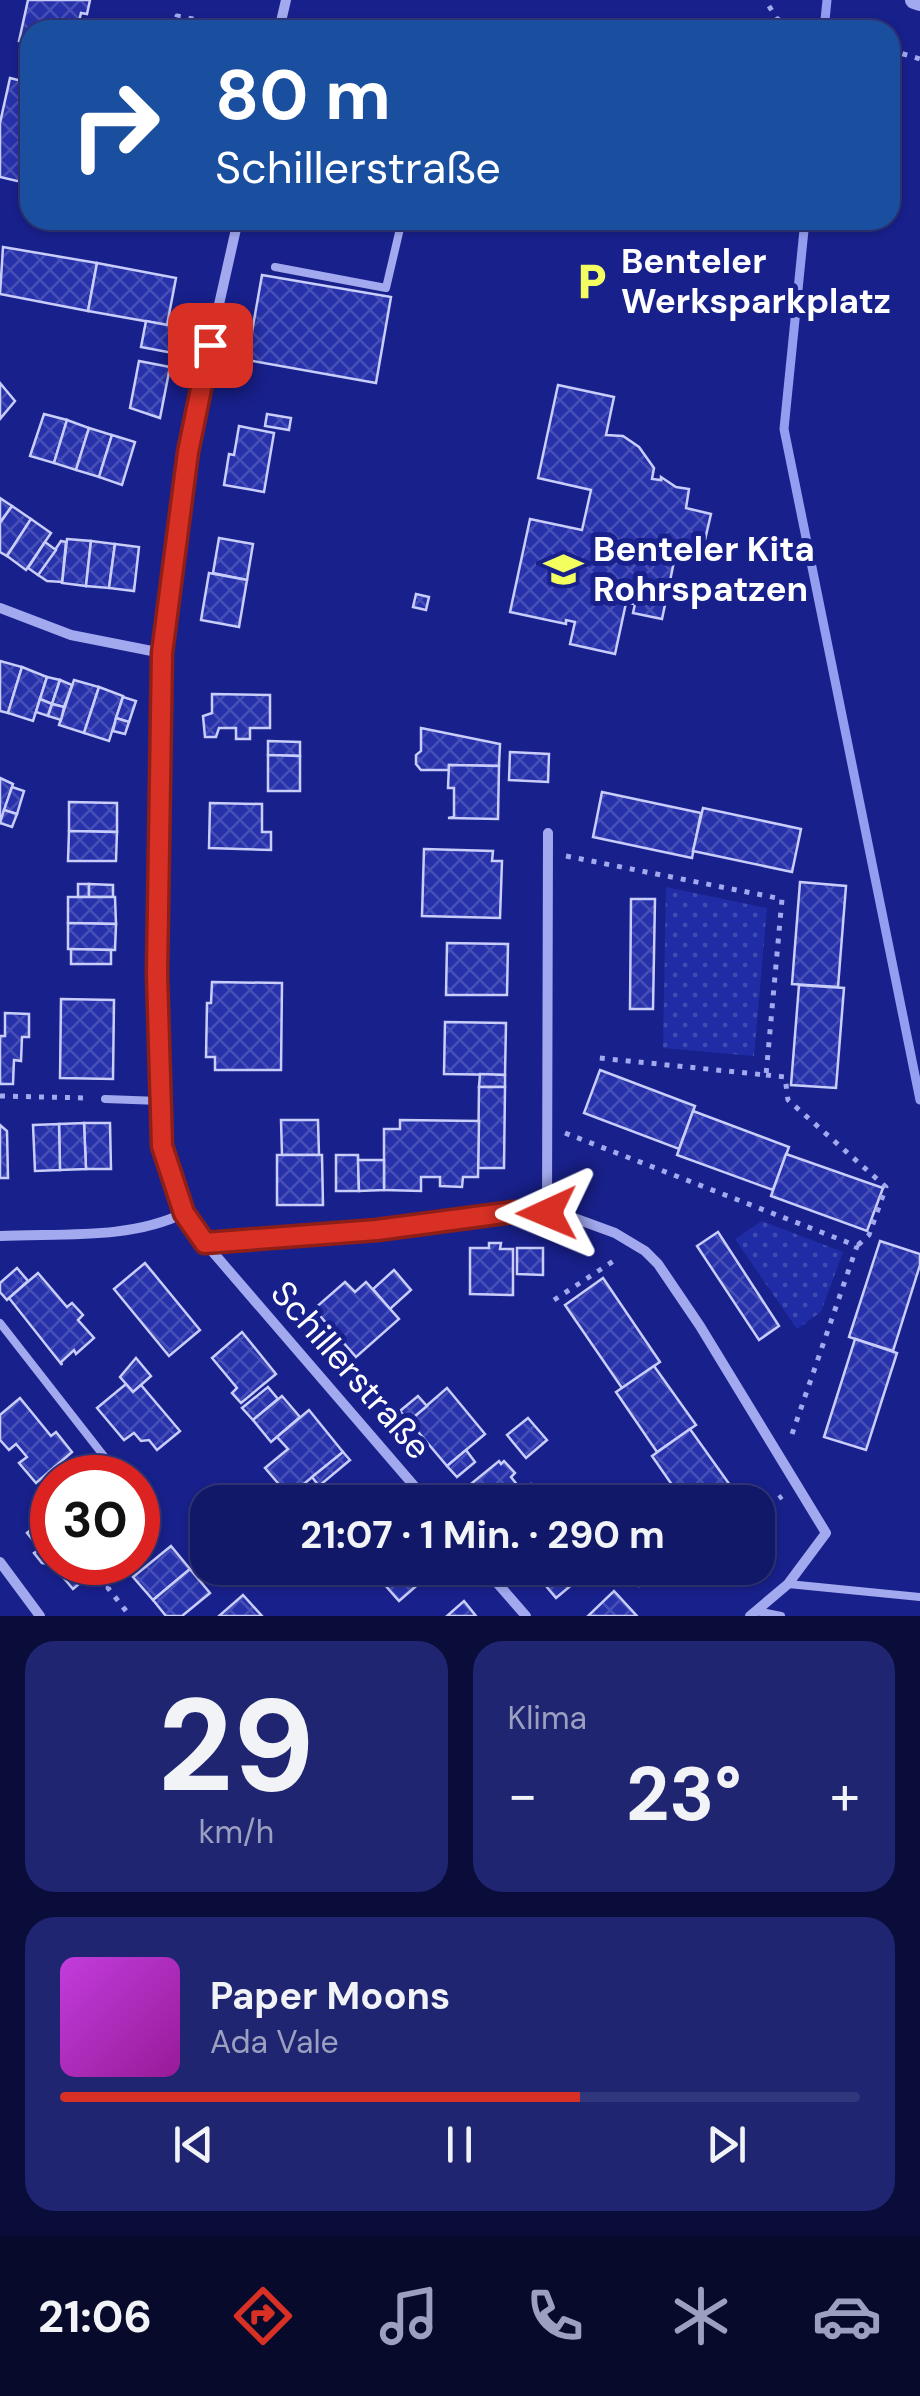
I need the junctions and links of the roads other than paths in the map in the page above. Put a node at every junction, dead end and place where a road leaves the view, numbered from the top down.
1 (236, 230) edge
2 (400, 230) edge
3 (275, 266) dead end
4 (0, 608) edge
5 (162, 653) junction
6 (548, 833) dead end
7 (105, 1099) road end
8 (160, 1101) junction
9 (184, 1213) junction
10 (547, 1213) junction
11 (0, 1236) edge
12 (205, 1243) junction
13 (0, 1323) edge
14 (103, 1455) edge
15 (413, 1485) edge
16 (0, 1562) edge
17 (788, 1584) junction
18 (499, 1585) edge
19 (920, 1598) edge
20 (753, 1614) edge
21 (40, 1616) edge
22 (526, 1616) edge
23 (782, 1616) edge

1 - 5 street, Schillerstraße
2 - 3 lane
4 - 5 street
5 - 8 street, Schillerstraße
6 - 10 street
7 - 8 lane
8 - 9 street, Schillerstraße
9 - 11 street
9 - 12 street, Schillerstraße
10 - 12 street
10 - 17 street
12 - 15 street, Schillerstraße
13 - 14 lane
16 - 21 street
17 - 19 lane
17 - 20 street
18 - 22 street
20 - 23 lane

